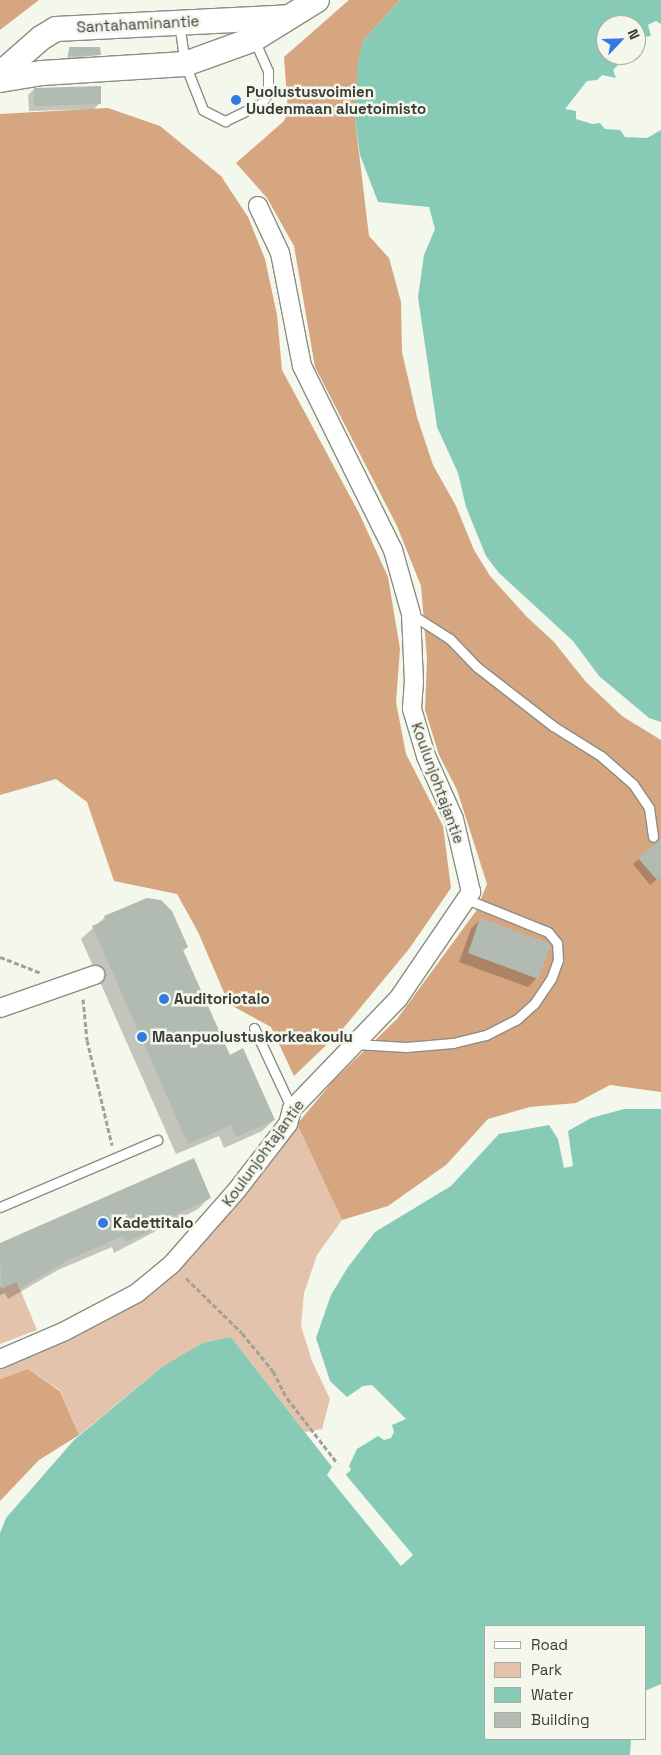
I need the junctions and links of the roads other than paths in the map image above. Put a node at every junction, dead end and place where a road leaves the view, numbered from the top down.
1 (317, 0) edge
2 (179, 22) junction
3 (250, 29) junction
4 (185, 64) junction
5 (0, 74) edge
6 (0, 80) edge
7 (258, 206) dead end
8 (411, 614) junction
9 (653, 837) dead end
10 (466, 899) junction
11 (91, 977) road end
12 (0, 1008) edge
13 (254, 1028) dead end
14 (355, 1044) junction
15 (292, 1109) junction
16 (157, 1140) dead end
17 (0, 1207) edge
18 (0, 1359) edge

1 - 3 main road, Santahaminantie
2 - 3 main road, Santahaminantie
2 - 4 lane
2 - 5 main road, Santahaminantie
3 - 4 main road, Santahaminantie
3 - 4 lane
4 - 6 main road, Santahaminantie
7 - 8 street, Koulunjohtajantie
8 - 9 lane
8 - 10 street, Koulunjohtajantie
10 - 14 street, Koulunjohtajantie
10 - 14 lane
11 - 12 street
13 - 15 lane
14 - 15 street, Koulunjohtajantie
15 - 18 street, Koulunjohtajantie
16 - 17 lane

